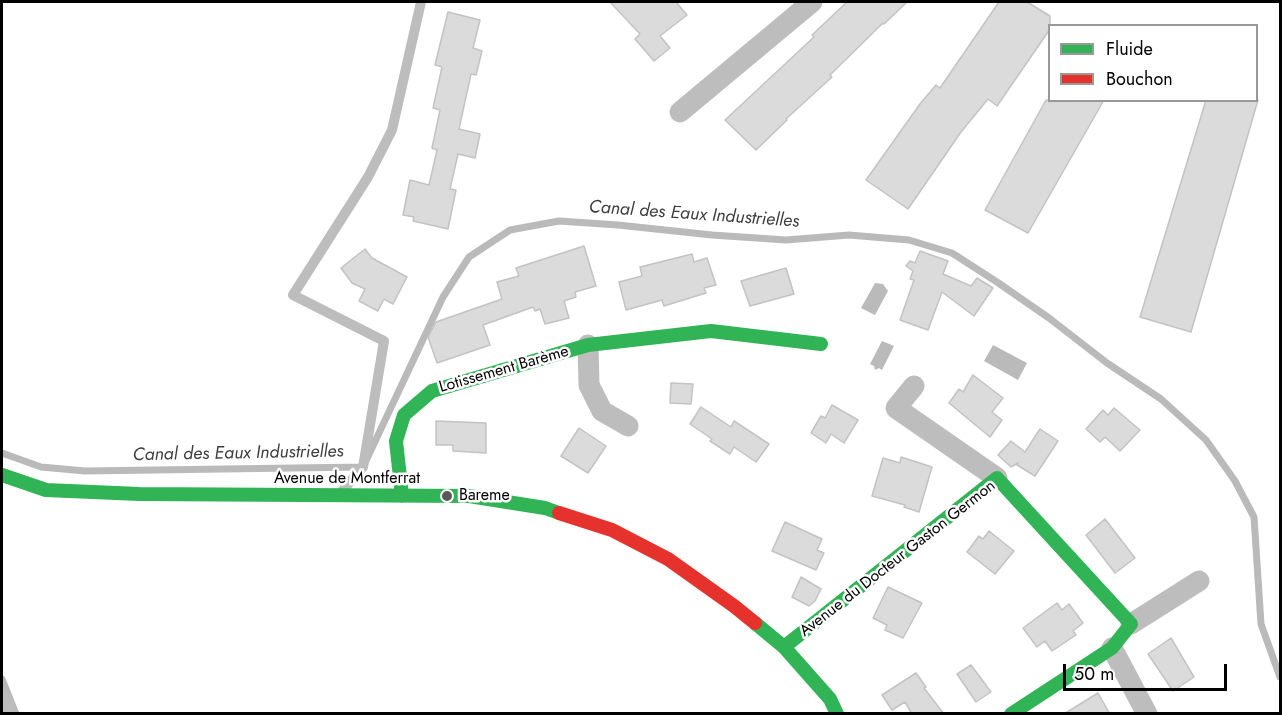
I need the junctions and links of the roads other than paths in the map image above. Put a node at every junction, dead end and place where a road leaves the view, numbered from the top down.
1 (421, 2) edge
2 (812, 2) edge
3 (680, 112) dead end
4 (821, 344) dead end
5 (588, 345) junction
6 (914, 386) dead end
7 (628, 426) dead end
8 (2, 475) edge
9 (997, 478) junction
10 (339, 495) junction
11 (402, 496) junction
12 (1199, 581) dead end
13 (1131, 624) junction
14 (784, 647) junction
15 (1112, 648) junction
16 (2, 702) edge
17 (6, 714) edge
18 (837, 714) edge
19 (1011, 714) edge
20 (1147, 714) edge

1 - 10 lane
2 - 3 street
4 - 5 street, Lotissement Barème
5 - 7 street, Lotissement Barème
5 - 11 street, Lotissement Barème
6 - 9 street
8 - 10 street, Avenue de Montferrat
9 - 13 street, Avenue du Docteur Gaston Germon
9 - 14 street, Avenue du Docteur Gaston Germon
10 - 11 street, Avenue de Montferrat
11 - 14 street, Avenue de Montferrat
12 - 13 street
13 - 15 street
14 - 18 street, Avenue de Montferrat
15 - 19 street
15 - 20 street
16 - 17 street

